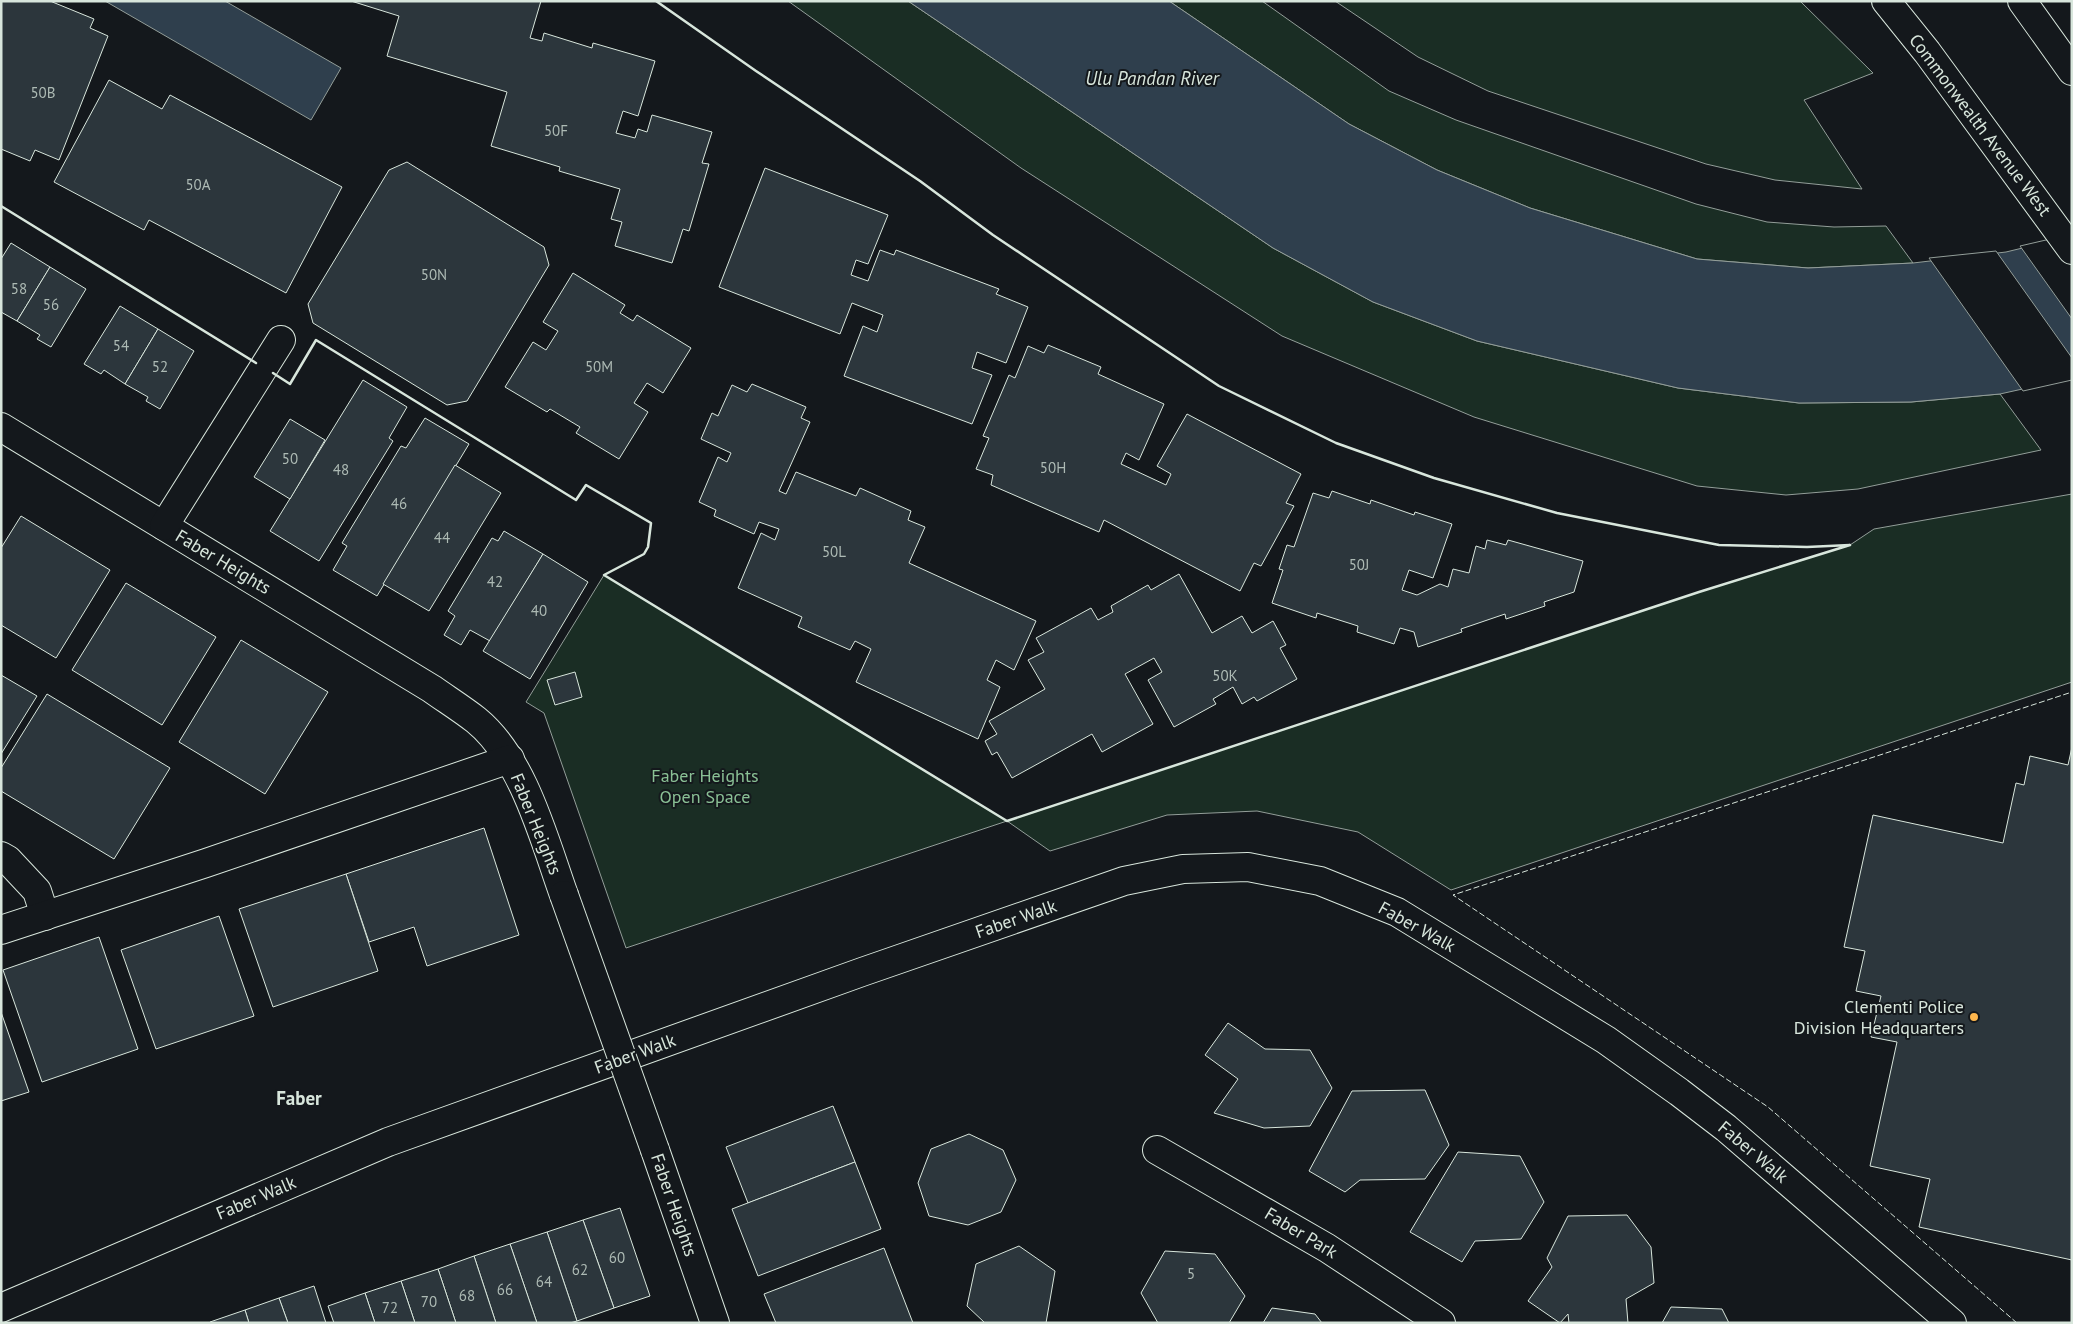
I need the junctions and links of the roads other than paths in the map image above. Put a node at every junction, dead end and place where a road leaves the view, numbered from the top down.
1 (1886, 1) edge
2 (2022, 1) edge
3 (2072, 71) edge
4 (2072, 250) edge
5 (281, 340) dead end
6 (1, 427) edge
7 (164, 526) junction
8 (510, 759) junction
9 (1, 856) edge
10 (45, 916) junction
11 (1, 930) edge
12 (1157, 1150) dead end
13 (1, 1308) edge
14 (715, 1323) edge
15 (1441, 1323) edge
16 (1952, 1323) edge

1 - 4 street, Commonwealth Avenue West
2 - 3 street
5 - 7 street
6 - 7 street, Faber Heights
7 - 8 street, Faber Heights
8 - 10 street
8 - 14 street, Faber Heights, bridge
9 - 10 street
10 - 11 street
12 - 15 street, Faber Park
13 - 16 street, Faber Walk

